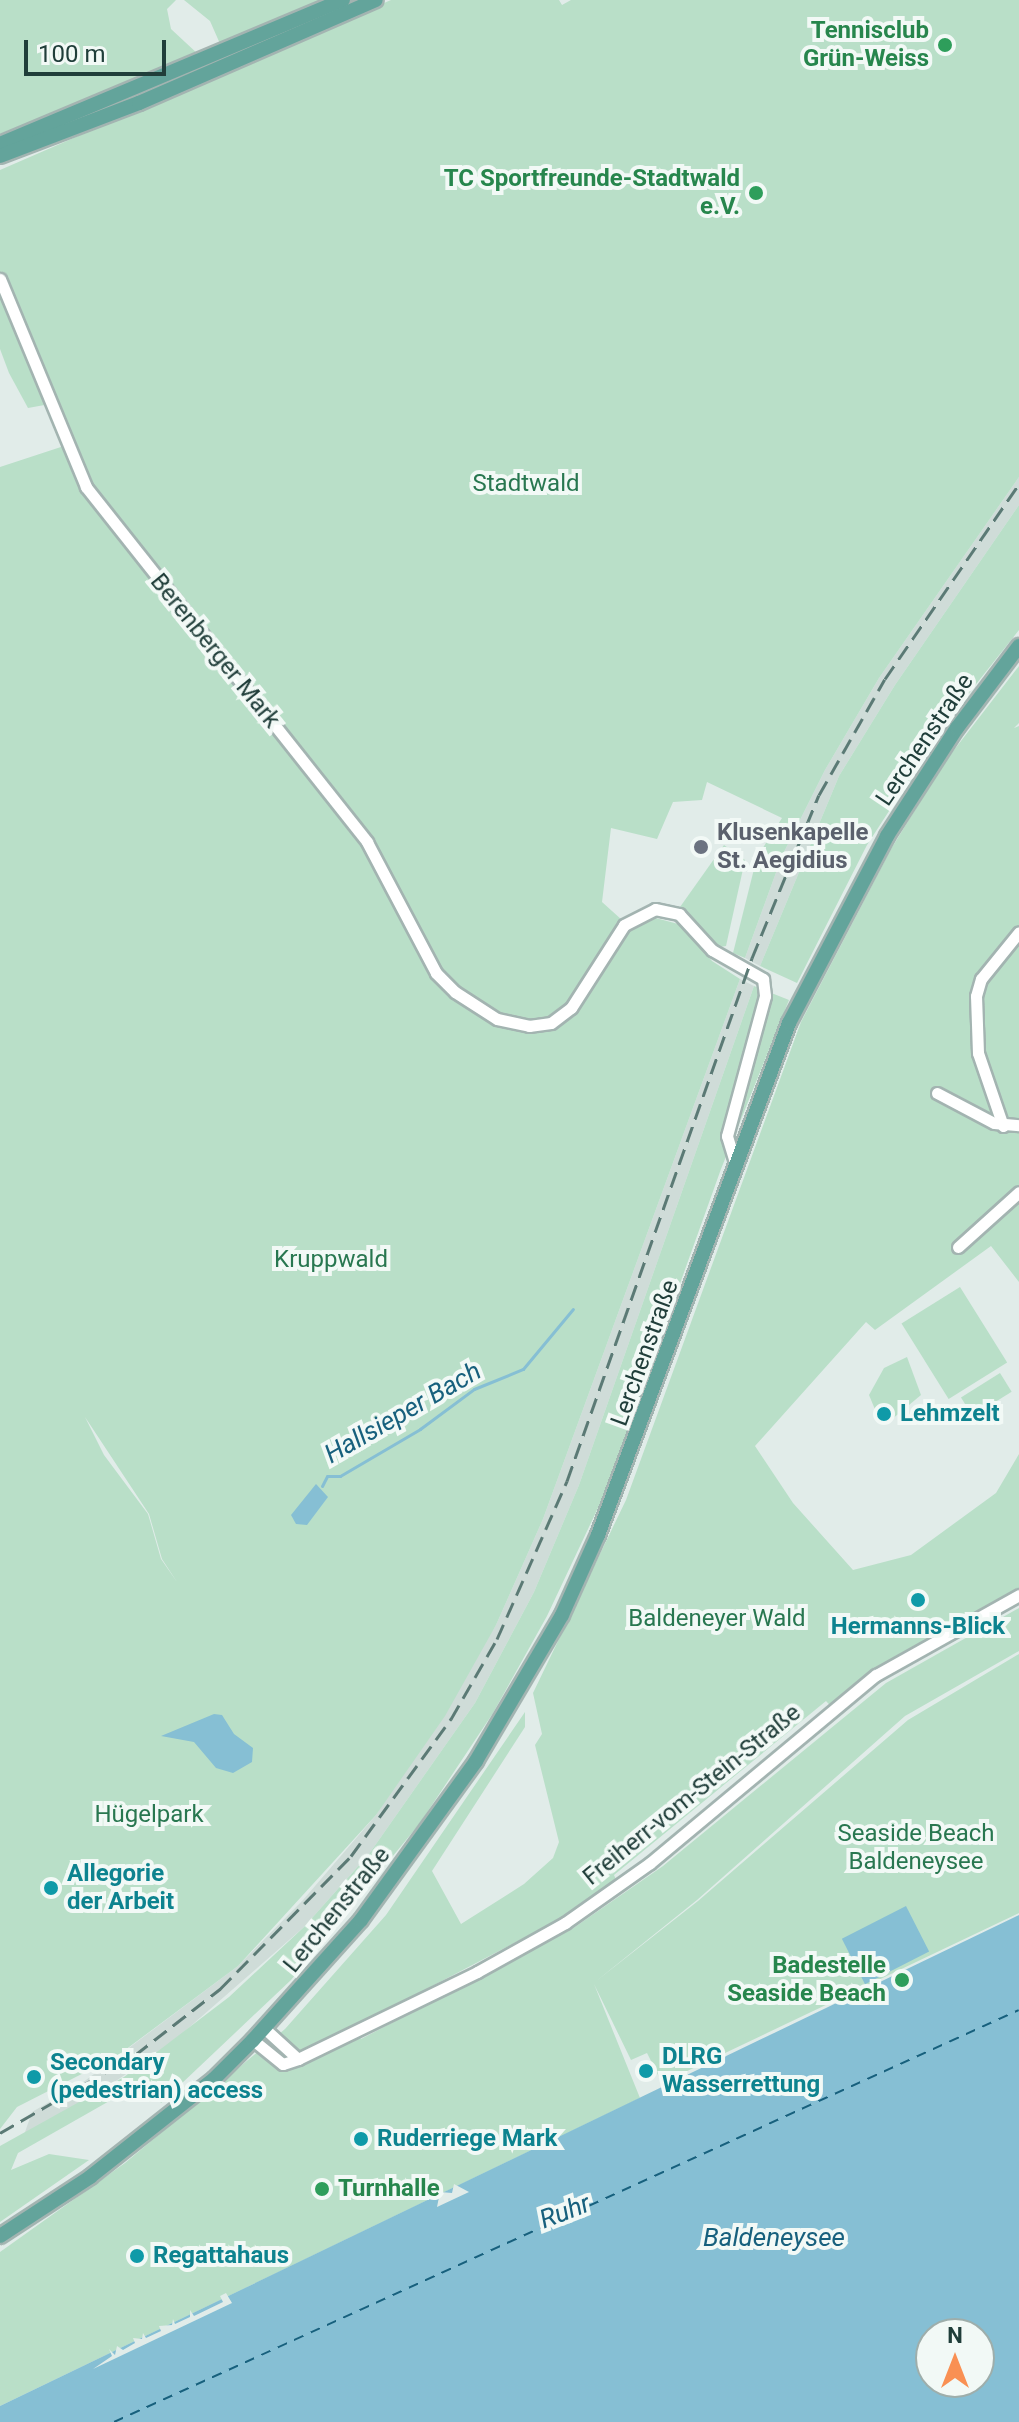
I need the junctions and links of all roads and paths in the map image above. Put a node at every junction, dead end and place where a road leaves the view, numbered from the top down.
1 (343, 0) edge
2 (376, 0) edge
3 (293, 31) junction
4 (0, 144) edge
5 (0, 156) edge
6 (0, 279) edge
7 (1019, 646) edge
8 (1019, 932) edge
9 (937, 1093) dead end
10 (1019, 1125) edge
11 (1003, 1126) junction
12 (736, 1165) junction
13 (1019, 1192) edge
14 (958, 1247) dead end
15 (1019, 1595) edge
16 (264, 2028) junction
17 (253, 2040) junction
18 (298, 2059) junction
19 (0, 2236) edge

1 - 3 main road
2 - 3 main road
3 - 4 main road
3 - 5 main road
6 - 12 street, Berenberger Mark
7 - 12 main road, Lerchenstraße
8 - 11 street
9 - 11 street
10 - 11 street
12 - 16 main road, Lerchenstraße
13 - 14 street
15 - 18 street, Freiherr-vom-Stein-Straße
16 - 17 main road, Lerchenstraße
16 - 18 street
17 - 18 street
17 - 19 main road

